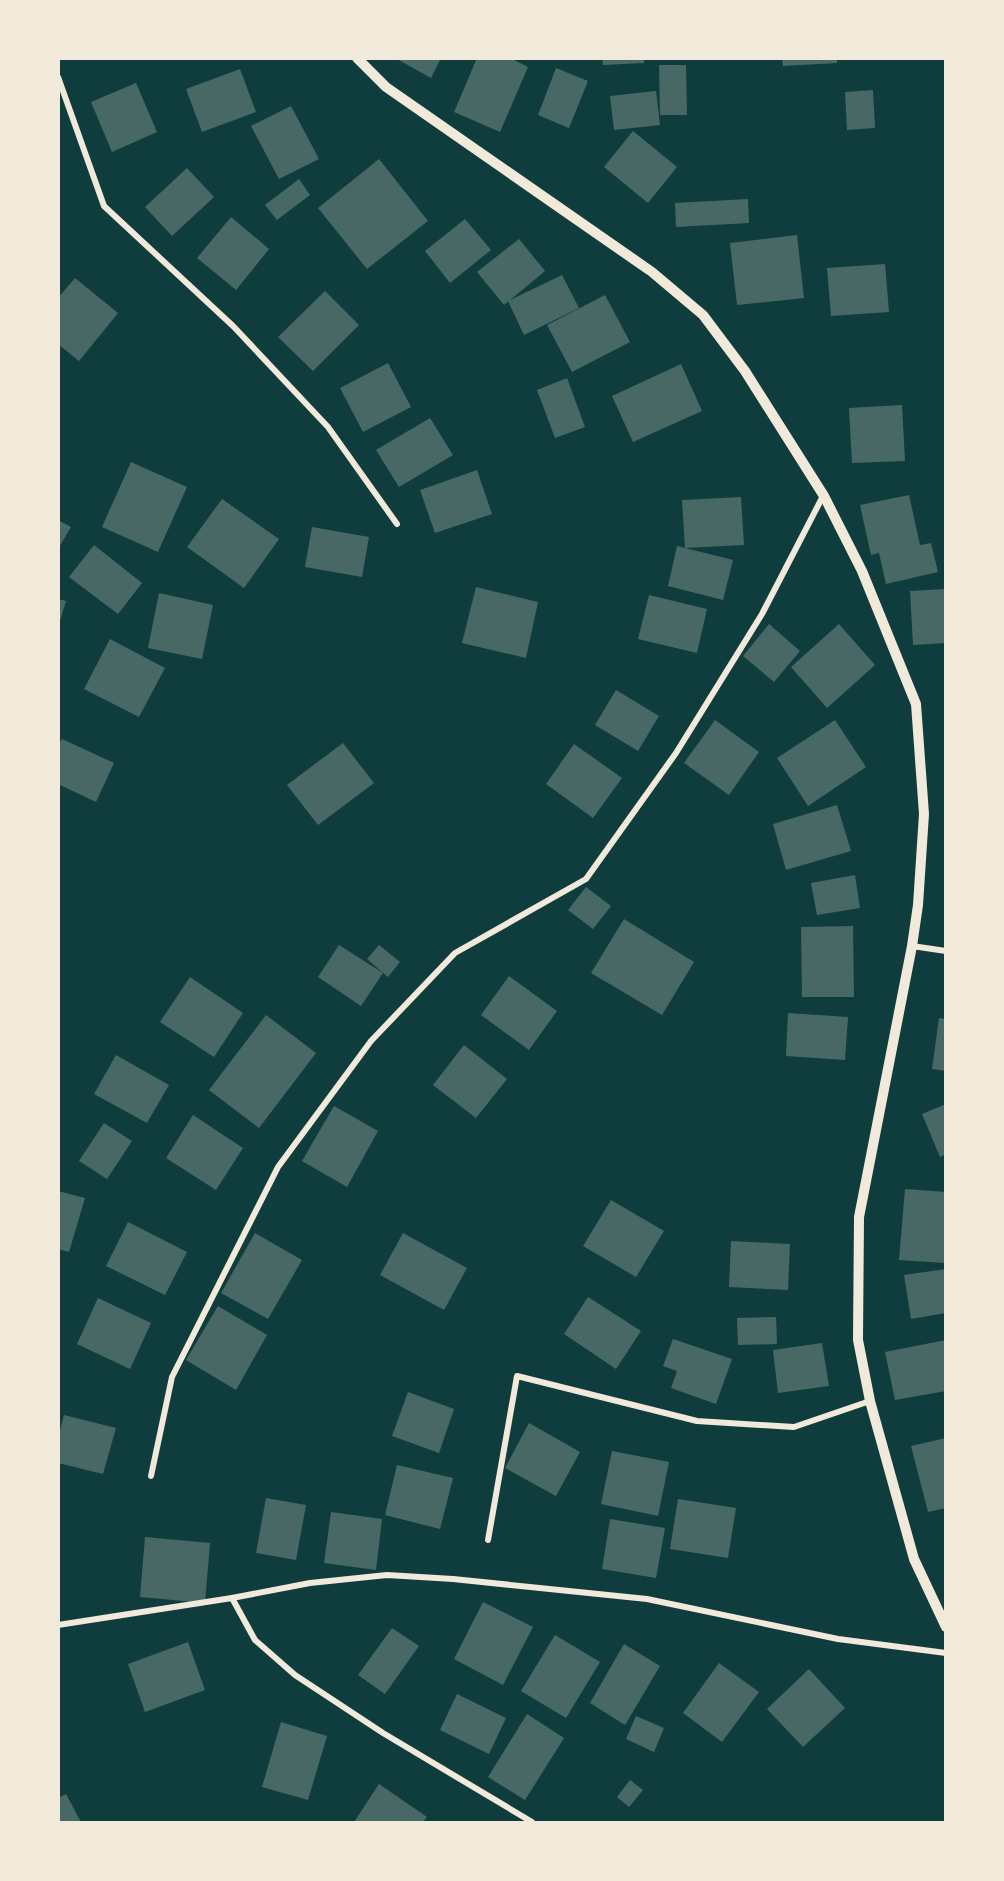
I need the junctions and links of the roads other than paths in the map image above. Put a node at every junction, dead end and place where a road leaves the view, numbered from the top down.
1 (357, 58) edge
2 (58, 77) edge
3 (824, 496) junction
4 (397, 524) dead end
5 (912, 946) junction
6 (945, 951) edge
7 (870, 1401) junction
8 (151, 1476) dead end
9 (488, 1540) dead end
10 (232, 1598) junction
11 (58, 1625) edge
12 (945, 1627) edge
13 (945, 1653) edge
14 (532, 1822) edge

1 - 3 street
2 - 4 street
3 - 5 street
3 - 8 street
5 - 6 street
5 - 7 street
7 - 9 street
7 - 12 street
10 - 11 street
10 - 13 street
10 - 14 street

